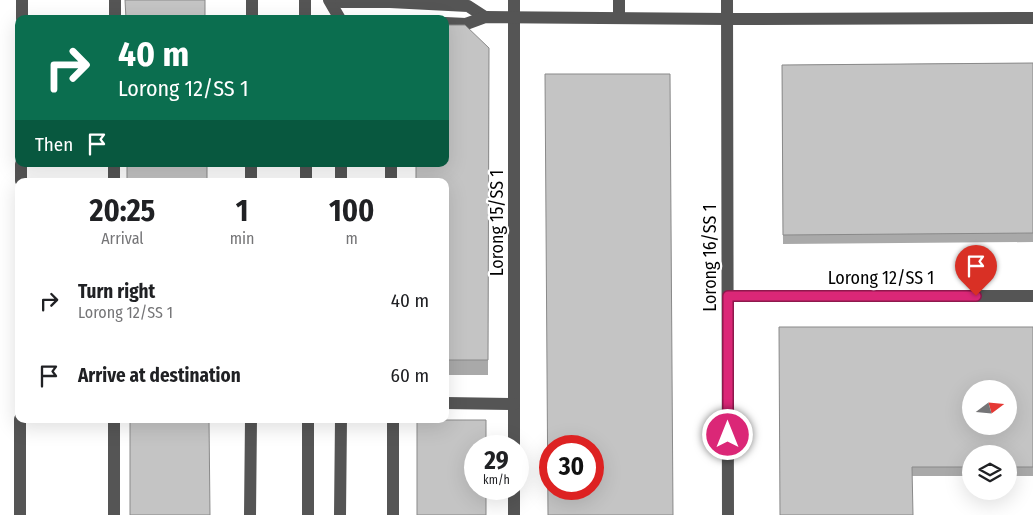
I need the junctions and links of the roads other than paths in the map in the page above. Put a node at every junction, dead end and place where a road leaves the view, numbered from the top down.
1 (22, 0) edge
2 (115, 0) edge
3 (252, 0) edge
4 (305, 0) edge
5 (514, 0) edge
6 (619, 0) edge
7 (727, 0) edge
8 (390, 1) edge
9 (337, 10) edge
10 (22, 15) edge
11 (114, 15) edge
12 (252, 15) edge
13 (305, 15) edge
14 (485, 16) junction
15 (514, 17) junction
16 (619, 18) junction
17 (1033, 18) edge
18 (727, 19) junction
19 (449, 23) edge
20 (728, 296) junction
21 (1033, 296) edge
22 (449, 403) edge
23 (514, 404) junction
24 (20, 423) edge
25 (114, 423) edge
26 (250, 423) edge
27 (308, 423) edge
28 (340, 423) edge
29 (393, 423) edge
30 (514, 435) edge
31 (514, 500) edge
32 (20, 515) edge
33 (114, 515) edge
34 (250, 515) edge
35 (308, 515) edge
36 (340, 515) edge
37 (394, 515) edge
38 (514, 515) edge
39 (728, 515) edge

1 - 10 street
2 - 11 street
3 - 12 street
4 - 13 street
5 - 15 street, Lorong 15/SS 1
6 - 16 street
7 - 18 street, Lorong 16/SS 1
8 - 9 street
8 - 14 street
14 - 15 street
14 - 19 street
15 - 16 street
15 - 23 street, Lorong 15/SS 1
16 - 18 street
17 - 18 street
18 - 20 street, Lorong 16/SS 1
20 - 21 street, Lorong 12/SS 1
20 - 39 street, Lorong 16/SS 1
22 - 23 street
23 - 30 street, Lorong 15/SS 1
24 - 32 street
25 - 33 street
26 - 34 street
27 - 35 street
28 - 36 street
29 - 37 street
31 - 38 street

